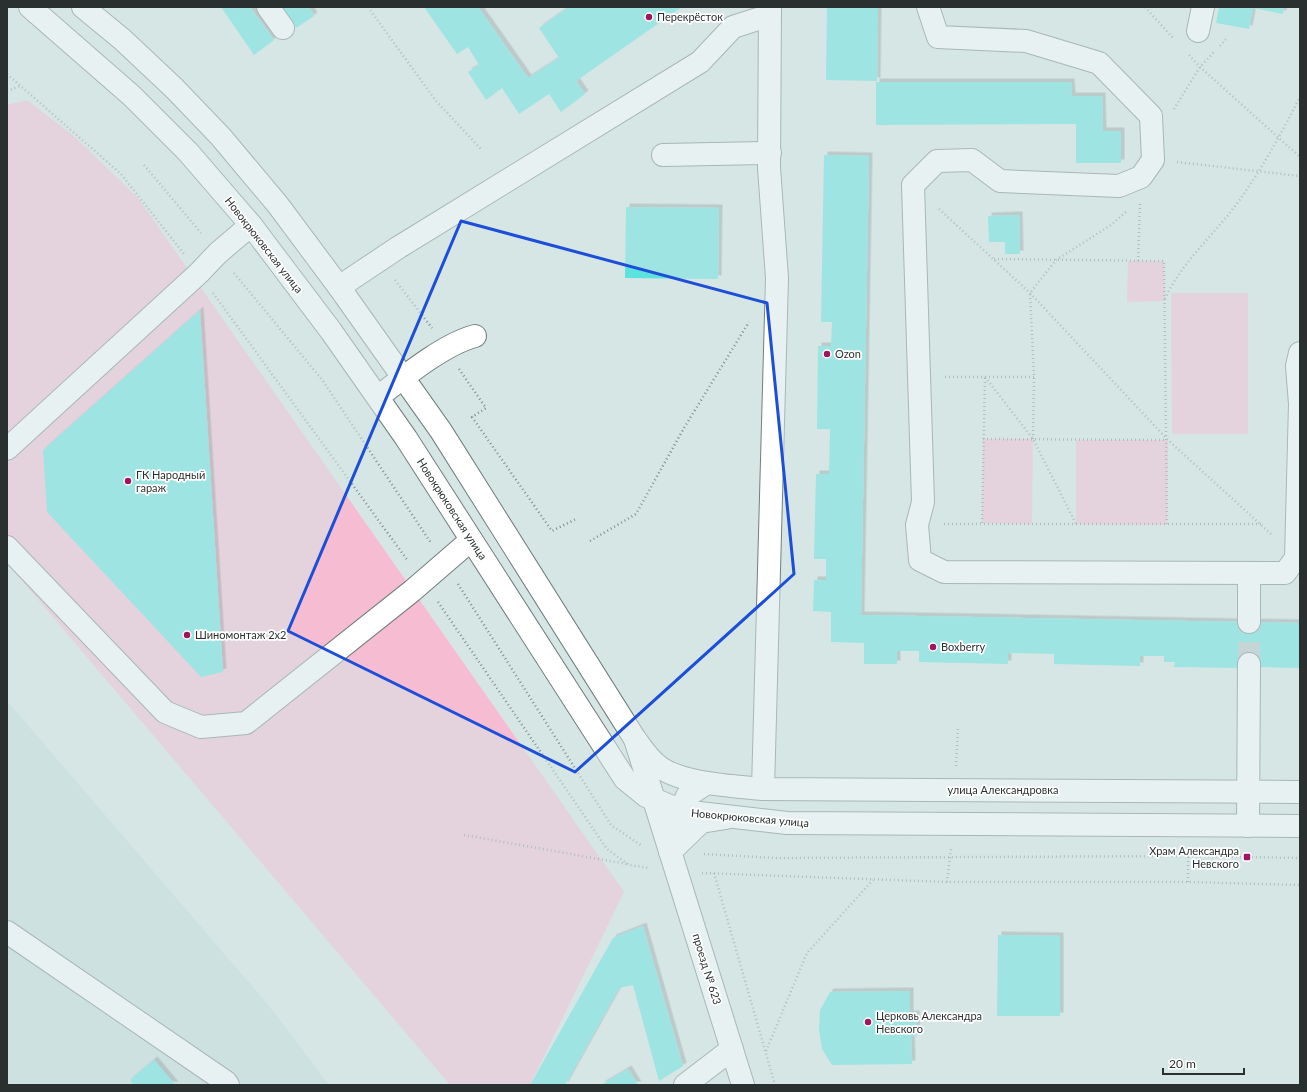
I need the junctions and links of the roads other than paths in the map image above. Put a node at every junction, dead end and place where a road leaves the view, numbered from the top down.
1 (83, 7) edge
2 (268, 7) edge
3 (928, 7) edge
4 (1203, 7) edge
5 (40, 10) edge
6 (770, 11) edge
7 (283, 28) dead end
8 (1198, 31) dead end
9 (770, 153) junction
10 (663, 155) dead end
11 (252, 225) junction
12 (339, 286) junction
13 (475, 336) dead end
14 (1300, 353) edge
15 (403, 378) junction
16 (378, 397) junction
17 (7, 450) edge
18 (471, 540) junction
19 (7, 547) edge
20 (1249, 574) junction
21 (1249, 622) tunnel mouth
22 (1248, 664) tunnel mouth
23 (635, 739) junction
24 (625, 780) junction
25 (707, 783) junction
26 (763, 789) junction
27 (1247, 792) junction
28 (1300, 792) edge
29 (653, 799) junction
30 (682, 811) junction
31 (726, 818) junction
32 (1248, 826) junction
33 (1300, 826) edge
34 (670, 852) junction
35 (7, 932) edge
36 (732, 1049) junction
37 (228, 1085) edge
38 (685, 1085) edge
39 (743, 1085) edge

1 - 12 main road
2 - 7 main road
3 - 20 main road
4 - 8 main road
5 - 11 main road, Новокрюковская улица
6 - 9 main road
6 - 12 main road
9 - 10 main road
9 - 26 main road
11 - 16 main road, Новокрюковская улица
11 - 17 main road
12 - 15 main road
13 - 15 main road
14 - 20 main road
15 - 16 main road
15 - 23 main road
16 - 18 main road, Новокрюковская улица
18 - 19 main road
18 - 24 main road, Новокрюковская улица
20 - 21 main road
22 - 27 main road
23 - 25 main road
23 - 29 main road
24 - 29 main road, Новокрюковская улица
24 - 34 main road
25 - 26 main road, улица Александровка
25 - 30 main road
26 - 27 main road, улица Александровка
27 - 28 main road, улица Александровка
27 - 32 main road
29 - 30 main road, Новокрюковская улица
29 - 34 main road
30 - 31 main road, Новокрюковская улица
30 - 34 main road
31 - 32 main road, Новокрюковская улица
31 - 34 main road
32 - 33 main road
34 - 36 main road, проезд № 623
35 - 37 main road
36 - 38 main road
36 - 39 main road, проезд № 623

